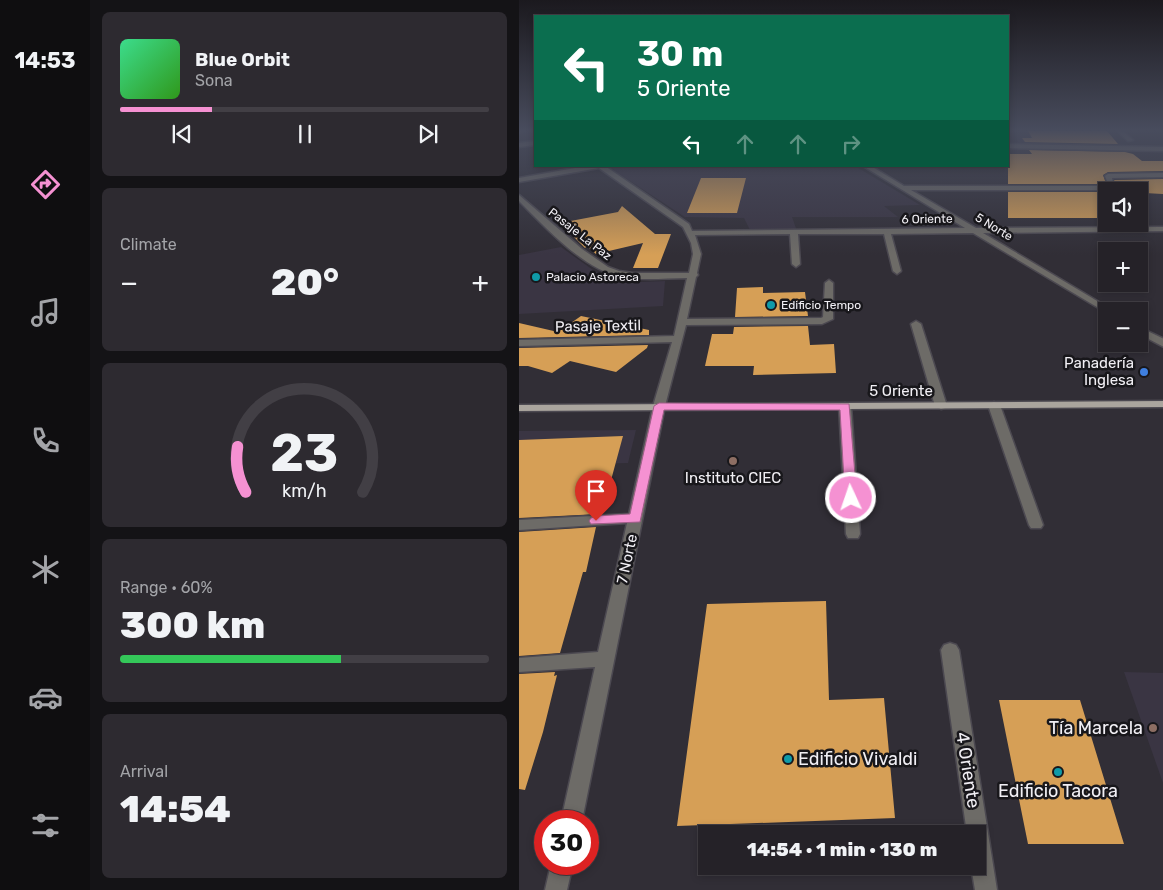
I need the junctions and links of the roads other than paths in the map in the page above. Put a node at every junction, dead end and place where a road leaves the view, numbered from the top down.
1 (562, 173) edge
2 (609, 173) edge
3 (877, 173) edge
4 (1163, 175) edge
5 (519, 180) edge
6 (903, 188) junction
7 (519, 197) edge
8 (1163, 229) edge
9 (974, 230) junction
10 (887, 231) junction
11 (794, 232) junction
12 (690, 233) junction
13 (796, 264) dead end
14 (897, 271) dead end
15 (693, 275) junction
16 (829, 282) dead end
17 (1098, 304) edge
18 (682, 322) junction
19 (916, 324) dead end
20 (1148, 335) edge
21 (678, 339) junction
22 (519, 343) edge
23 (1163, 344) edge
24 (1163, 404) edge
25 (995, 405) junction
26 (659, 406) junction
27 (845, 406) junction
28 (941, 406) junction
29 (519, 408) edge
30 (635, 518) junction
31 (519, 525) edge
32 (1036, 526) dead end
33 (853, 534) dead end
34 (950, 650) dead end
35 (605, 659) junction
36 (519, 665) edge
37 (573, 810) edge
38 (559, 875) edge
39 (556, 890) edge
40 (986, 890) edge

1 - 5 street
2 - 12 street
3 - 6 street, 5 Norte
4 - 6 street
6 - 9 street, 5 Norte
7 - 15 street, Pasaje La Paz
8 - 9 street, 6 Oriente
9 - 10 street, 6 Oriente
9 - 17 street, 5 Norte
10 - 11 street, 6 Oriente
10 - 14 street
11 - 12 street, 6 Oriente
11 - 13 street
12 - 15 street, 7 Norte
15 - 18 street, 7 Norte
16 - 18 street
18 - 21 street, 7 Norte
19 - 28 street
20 - 23 street
21 - 22 street, Pasaje Textil
21 - 26 street, 7 Norte
24 - 25 main road, 5 Oriente
25 - 28 main road, 5 Oriente
25 - 32 street
26 - 27 main road, 5 Oriente
26 - 29 main road, 5 Oriente
26 - 30 street, 7 Norte
27 - 28 main road, 5 Oriente
27 - 33 street
30 - 31 street
30 - 35 street, 7 Norte
34 - 40 street, 4 Oriente
35 - 36 street
35 - 37 street, 7 Norte
38 - 39 street

